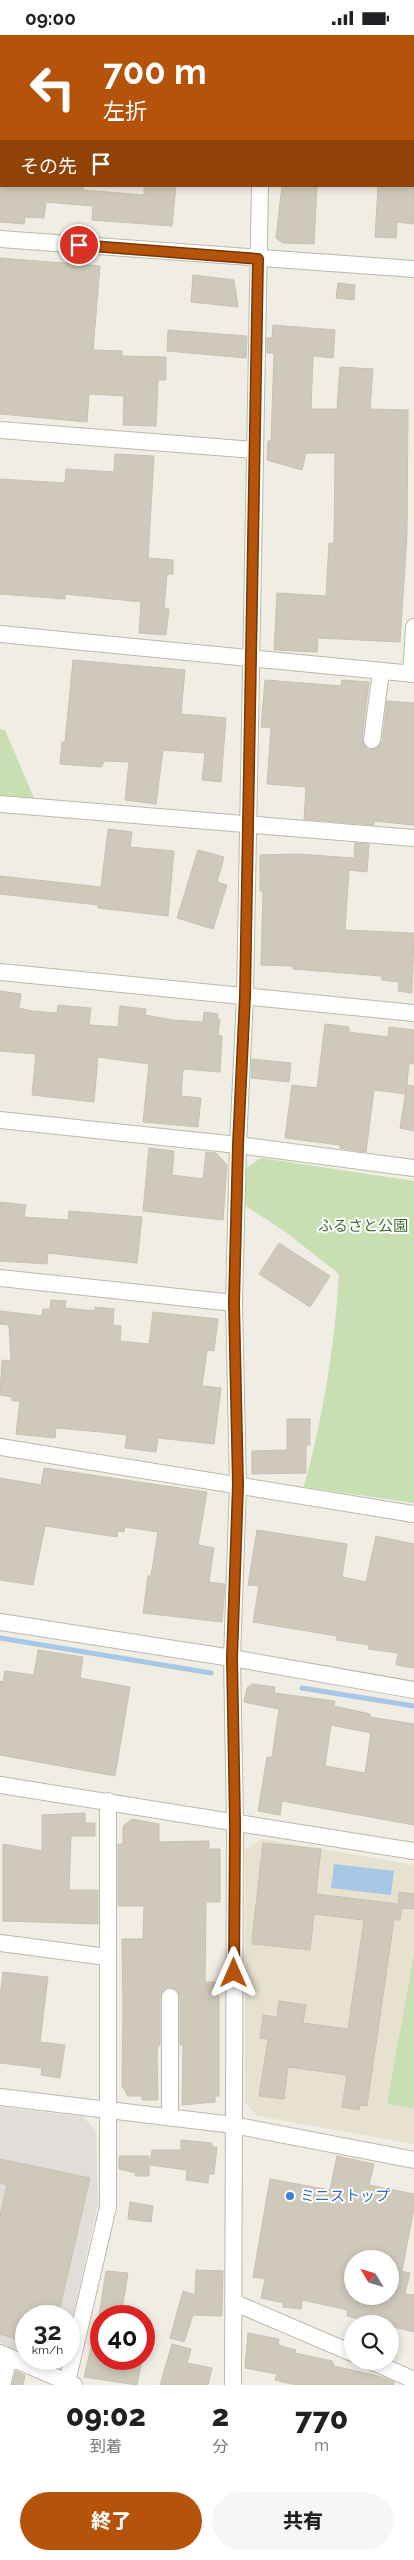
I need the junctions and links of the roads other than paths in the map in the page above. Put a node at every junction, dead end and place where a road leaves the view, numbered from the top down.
1 (260, 187) edge
2 (0, 239) edge
3 (258, 259) junction
4 (414, 269) edge
5 (0, 430) edge
6 (254, 450) junction
7 (414, 627) edge
8 (0, 634) edge
9 (251, 659) junction
10 (381, 671) junction
11 (413, 674) edge
12 (372, 740) dead end
13 (0, 804) edge
14 (248, 823) junction
15 (414, 838) edge
16 (0, 972) edge
17 (245, 996) junction
18 (414, 1013) edge
19 (0, 1120) edge
20 (238, 1145) junction
21 (414, 1168) edge
22 (0, 1278) edge
23 (234, 1303) junction
24 (0, 1447) edge
25 (238, 1485) junction
26 (414, 1515) edge
27 (0, 1621) edge
28 (232, 1658) junction
29 (414, 1690) edge
30 (0, 1785) edge
31 (108, 1801) junction
32 (235, 1822) junction
33 (414, 1851) edge
34 (0, 1943) edge
35 (107, 1957) junction
36 (170, 1997) dead end
37 (0, 2097) edge
38 (107, 2109) junction
39 (170, 2117) junction
40 (233, 2125) junction
41 (414, 2160) edge
42 (233, 2302) junction
43 (344, 2350) edge
44 (4, 2355) edge
45 (392, 2370) edge
46 (414, 2379) edge
47 (71, 2383) edge
48 (2, 2385) edge
49 (233, 2385) edge

1 - 3 street
2 - 3 street
3 - 4 street
3 - 6 street
5 - 6 street
6 - 9 street
7 - 11 street
8 - 9 street
9 - 10 street
9 - 14 street
10 - 11 street
10 - 12 street
13 - 14 street
14 - 15 street
14 - 17 street
16 - 17 street
17 - 18 street
17 - 20 street
19 - 20 street
20 - 21 street
20 - 23 street
22 - 23 street
23 - 25 street
24 - 25 street
25 - 26 street
25 - 28 street
27 - 28 street
28 - 29 street
28 - 32 street
30 - 31 street
31 - 32 street
31 - 35 street
32 - 33 street
32 - 40 street
34 - 35 street
35 - 38 street
36 - 39 street
37 - 38 street
38 - 39 street
38 - 47 street
39 - 40 street
40 - 41 street
40 - 42 street
42 - 43 street
42 - 49 street
44 - 47 street
44 - 48 street
45 - 46 street

